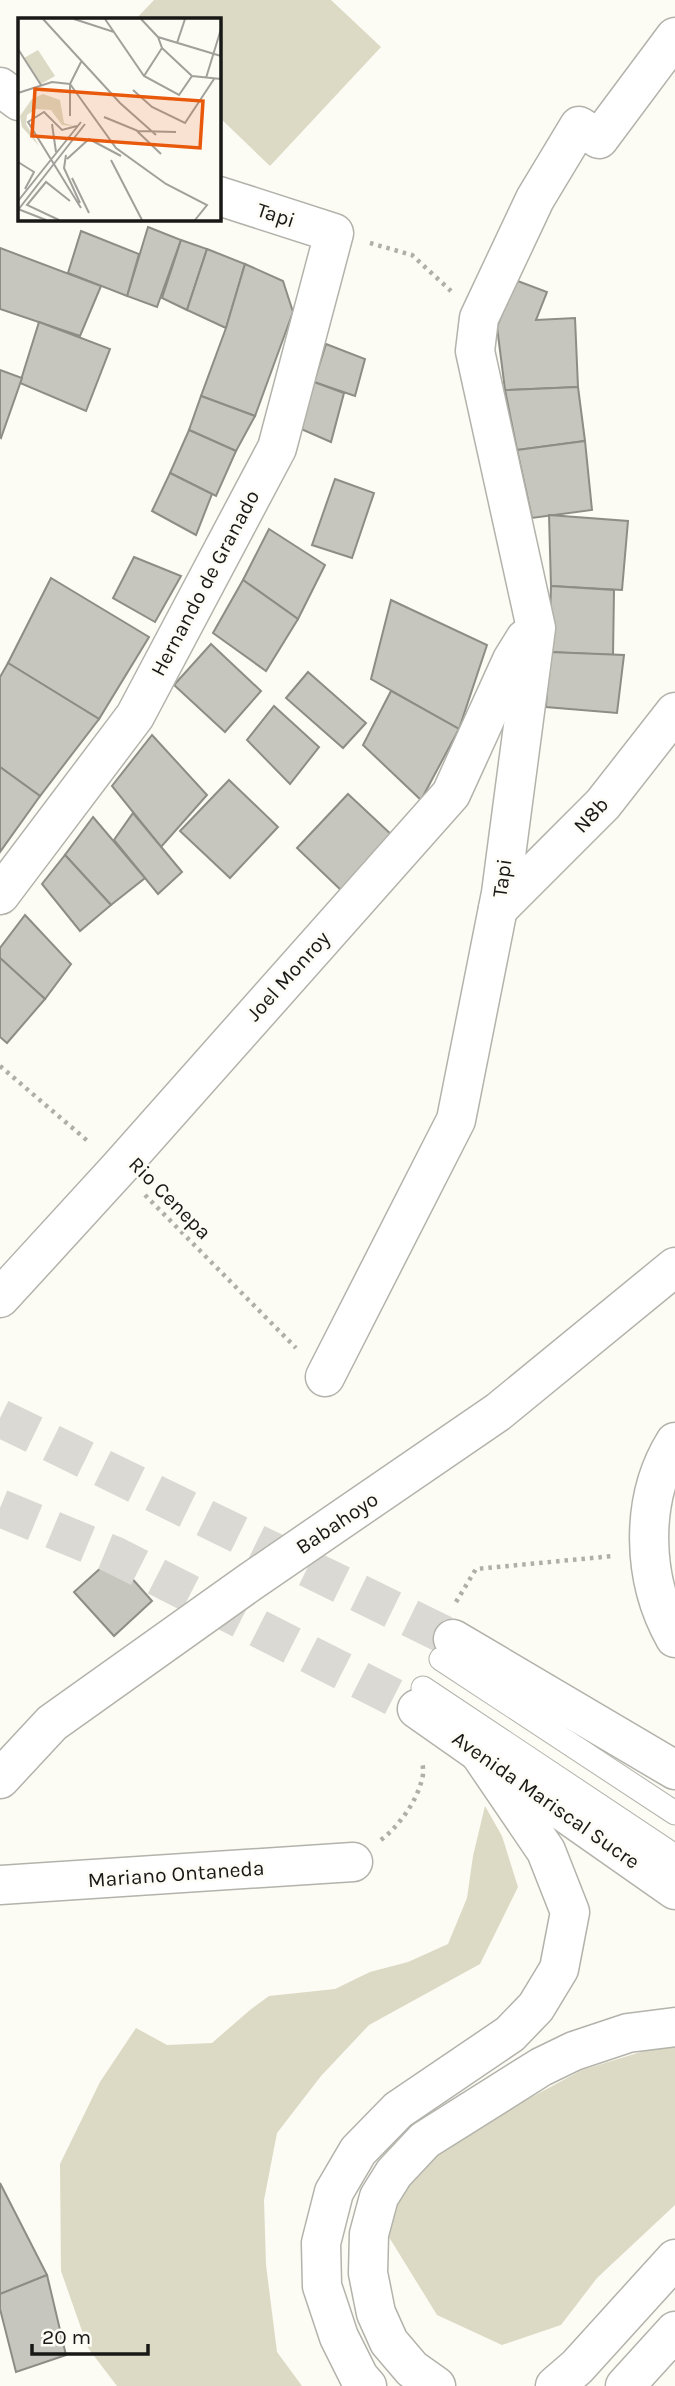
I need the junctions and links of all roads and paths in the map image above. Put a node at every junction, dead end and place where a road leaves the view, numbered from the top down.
1 (675, 37) edge
2 (0, 87) edge
3 (18, 100) edge
4 (220, 196) edge
5 (334, 233) junction
6 (477, 334) junction
7 (536, 628) junction
8 (675, 712) edge
9 (0, 895) edge
10 (498, 909) junction
11 (0, 1066) edge
12 (119, 1168) junction
13 (675, 1267) edge
14 (0, 1298) edge
15 (312, 1364) joint
16 (675, 1442) edge
17 (675, 1638) edge
18 (447, 1649) tunnel mouth
19 (420, 1698) joint
20 (480, 1754) junction
21 (0, 1779) edge
22 (669, 1783) edge
23 (675, 1856) edge
24 (353, 1862) dead end
25 (0, 1885) edge
26 (675, 1890) edge
27 (675, 2028) edge
28 (675, 2259) edge
29 (675, 2331) edge
30 (367, 2386) edge
31 (436, 2386) edge
32 (555, 2386) edge
33 (625, 2386) edge

1 - 6 street
2 - 3 street
4 - 5 street, Tapi
5 - 6 path
5 - 9 street, Hernando de Granado
6 - 7 street, Tapi
7 - 10 street, Tapi
7 - 12 street, Joel Monroy
8 - 10 street, N8b
10 - 15 street, Tapi
11 - 12 path, Rio Cenepa
12 - 14 street, Joel Monroy
12 - 15 path, Rio Cenepa
13 - 21 street, Babahoyo
16 - 17 street
18 - 22 street
19 - 20 street, Avenida Mariscal Sucre
19 - 23 lane
20 - 26 street, Avenida Mariscal Sucre
20 - 30 street
24 - 25 street, Mariano Ontaneda
27 - 31 street
28 - 32 street
29 - 33 street

